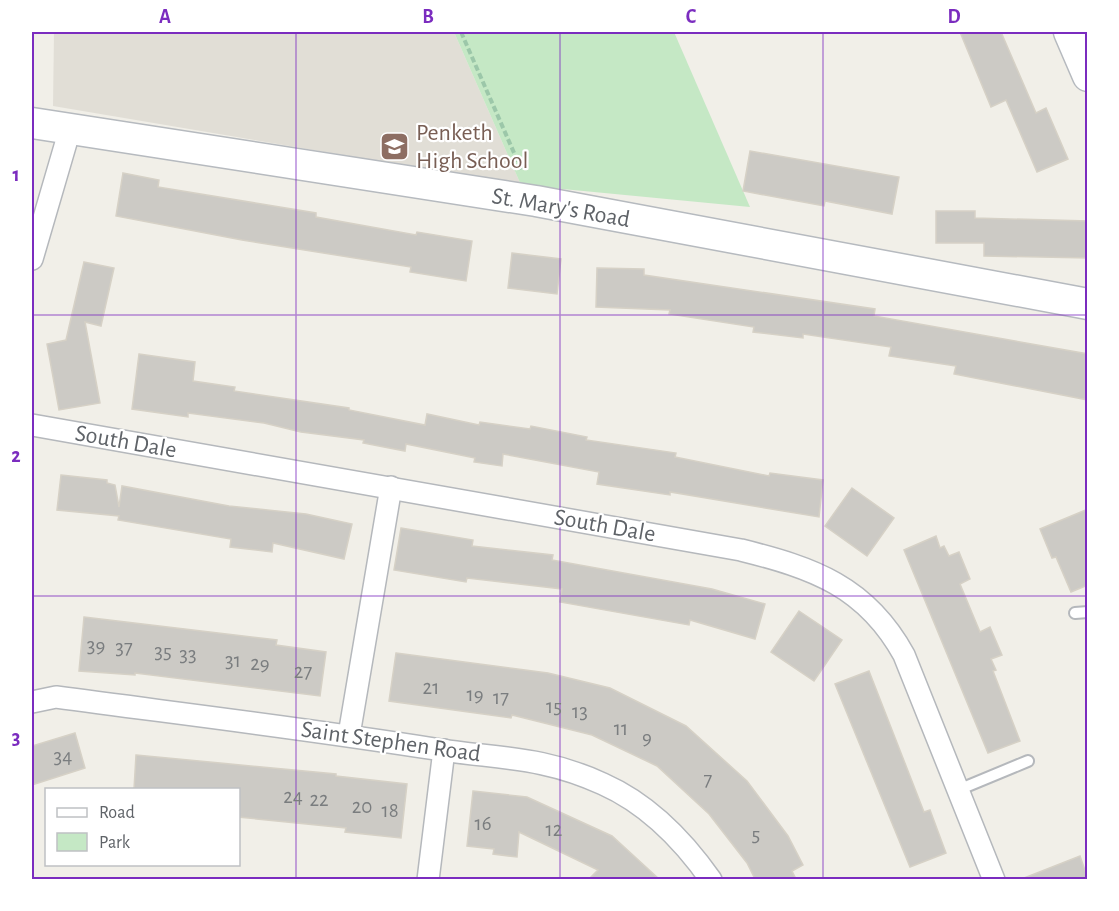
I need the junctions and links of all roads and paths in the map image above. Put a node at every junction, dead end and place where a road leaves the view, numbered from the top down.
1 (461, 32) edge
2 (1069, 32) edge
3 (1088, 76) edge
4 (32, 123) edge
5 (70, 129) junction
6 (536, 201) junction
7 (32, 259) edge
8 (1088, 304) edge
9 (32, 425) edge
10 (391, 487) junction
11 (1088, 612) edge
12 (1075, 613) dead end
13 (32, 702) edge
14 (349, 735) junction
15 (444, 750) junction
16 (1028, 761) dead end
17 (958, 790) junction
18 (428, 879) edge
19 (711, 879) edge
20 (994, 879) edge

1 - 6 path
2 - 3 street
4 - 5 street, St. Mary's Road
5 - 6 street, St. Mary's Road
5 - 7 street
6 - 8 street, St. Mary's Road
9 - 10 street, South Dale
10 - 14 street
10 - 17 street, South Dale
11 - 12 lane
13 - 14 street, Saint Stephen Road
14 - 15 street, Saint Stephen Road
15 - 18 street
15 - 19 street, Saint Stephen Road
16 - 17 lane
17 - 20 street, South Dale

